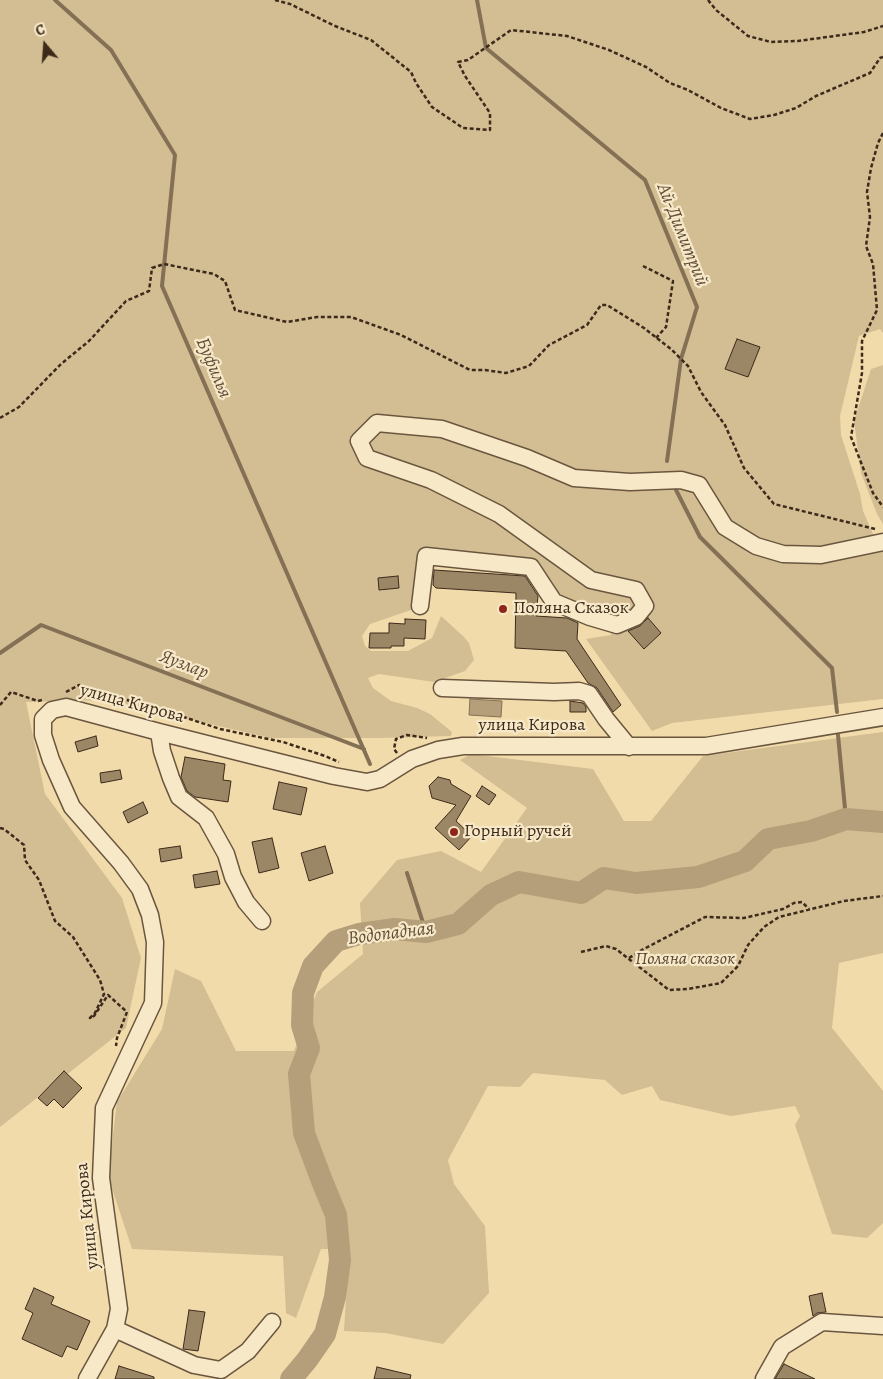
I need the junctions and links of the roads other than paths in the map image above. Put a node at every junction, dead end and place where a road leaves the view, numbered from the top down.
1 (881, 536) edge
2 (420, 606) dead end
3 (442, 688) dead end
4 (883, 717) edge
5 (159, 732) junction
6 (629, 746) junction
7 (262, 921) dead end
8 (272, 1322) dead end
9 (883, 1326) edge
10 (115, 1329) junction
11 (87, 1379) edge
12 (764, 1379) edge

1 - 2 street
3 - 6 street
4 - 6 street, улица Кирова
5 - 6 street, улица Кирова
5 - 7 street
5 - 10 street, улица Кирова
8 - 10 street
9 - 12 street
10 - 11 street, улица Кирова

